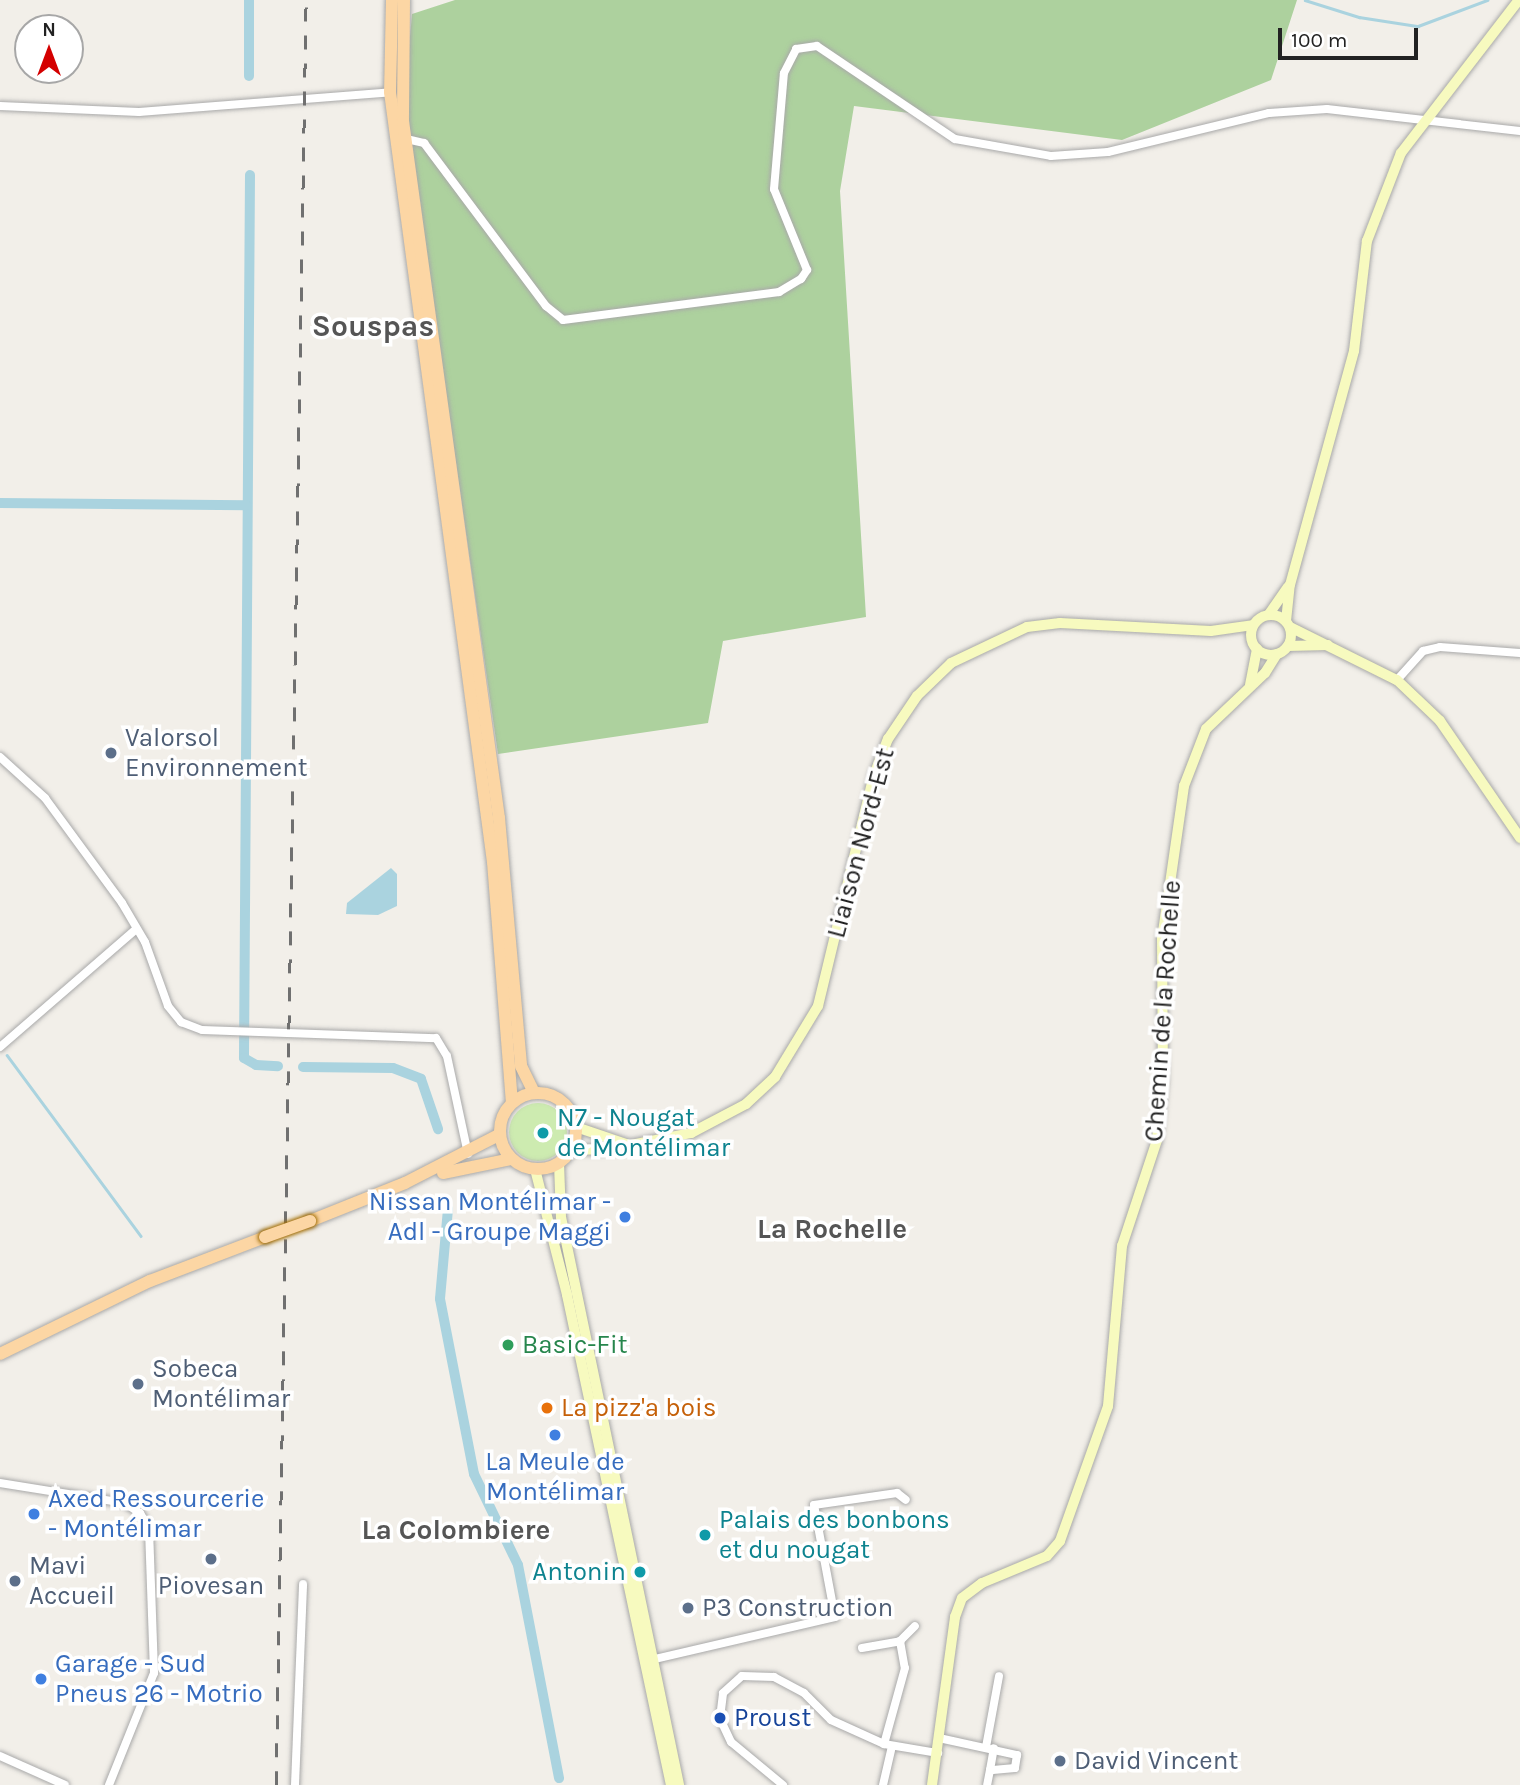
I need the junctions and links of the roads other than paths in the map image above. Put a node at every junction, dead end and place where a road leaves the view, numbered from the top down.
1 (393, 0) edge
2 (404, 0) edge
3 (1519, 0) edge
4 (395, 92) junction
5 (0, 106) edge
6 (1426, 120) junction
7 (1520, 131) edge
8 (400, 138) junction
9 (1290, 585) junction
10 (1269, 614) junction
11 (1288, 624) junction
12 (1253, 625) junction
13 (1211, 631) junction
14 (1330, 645) junction
15 (1255, 646) junction
16 (1288, 646) junction
17 (1520, 653) edge
18 (1277, 654) junction
19 (1397, 680) junction
20 (1249, 688) junction
21 (0, 757) edge
22 (1520, 838) edge
23 (134, 931) junction
24 (0, 1047) edge
25 (534, 1093) junction
26 (512, 1102) junction
27 (576, 1127) junction
28 (499, 1135) junction
29 (632, 1146) junction
30 (571, 1150) junction
31 (468, 1154) junction
32 (511, 1158) junction
33 (559, 1163) junction
34 (535, 1169) junction
35 (405, 1183) junction
36 (0, 1354) edge
37 (0, 1483) edge
38 (906, 1500) dead end
39 (303, 1584) dead end
40 (915, 1626) dead end
41 (900, 1641) junction
42 (862, 1648) dead end
43 (655, 1659) junction
44 (999, 1676) dead end
45 (939, 1738) junction
46 (888, 1745) junction
47 (990, 1748) junction
48 (937, 1753) junction
49 (0, 1755) edge
50 (990, 1770) junction
51 (773, 1776) junction
52 (65, 1785) edge
53 (109, 1785) edge
54 (295, 1785) edge
55 (671, 1785) edge
56 (679, 1785) edge
57 (766, 1785) edge
58 (783, 1785) edge
59 (883, 1785) edge
60 (932, 1785) edge
61 (987, 1785) edge

1 - 4 main road
2 - 4 main road
3 - 6 main road
4 - 5 street
4 - 8 main road
6 - 7 street
6 - 8 street
6 - 9 main road
8 - 25 main road
8 - 26 main road
9 - 10 main road
9 - 11 main road
10 - 11 main road
10 - 12 main road
11 - 14 main road
11 - 16 main road
12 - 13 main road, Liaison Nord-Est
12 - 15 main road
13 - 15 main road, Liaison Nord-Est
13 - 29 main road, Liaison Nord-Est
14 - 16 main road
14 - 19 main road
15 - 18 main road
15 - 20 main road
16 - 18 main road
17 - 19 street
18 - 20 main road, Chemin de la Rochelle
19 - 22 main road
20 - 45 main road, Chemin de la Rochelle
21 - 23 street
23 - 24 street
23 - 31 street
25 - 26 main road
25 - 27 main road
26 - 28 main road
27 - 29 main road
27 - 30 main road
28 - 31 main road
28 - 32 main road
29 - 30 main road, Liaison Nord-Est
30 - 33 main road
31 - 35 main road
32 - 34 main road
32 - 35 main road
33 - 34 main road
33 - 43 main road
34 - 55 main road
35 - 36 main road, bridge
37 - 53 street
38 - 43 street
39 - 54 street
40 - 41 street
41 - 42 street
41 - 46 street
43 - 56 main road
44 - 47 street
45 - 47 street
45 - 48 main road, Chemin de la Rochelle
46 - 48 street
46 - 51 street
46 - 59 street
47 - 50 street
47 - 50 street
48 - 60 main road, Chemin de la Rochelle
49 - 52 street
50 - 61 street
51 - 57 street
51 - 58 street

